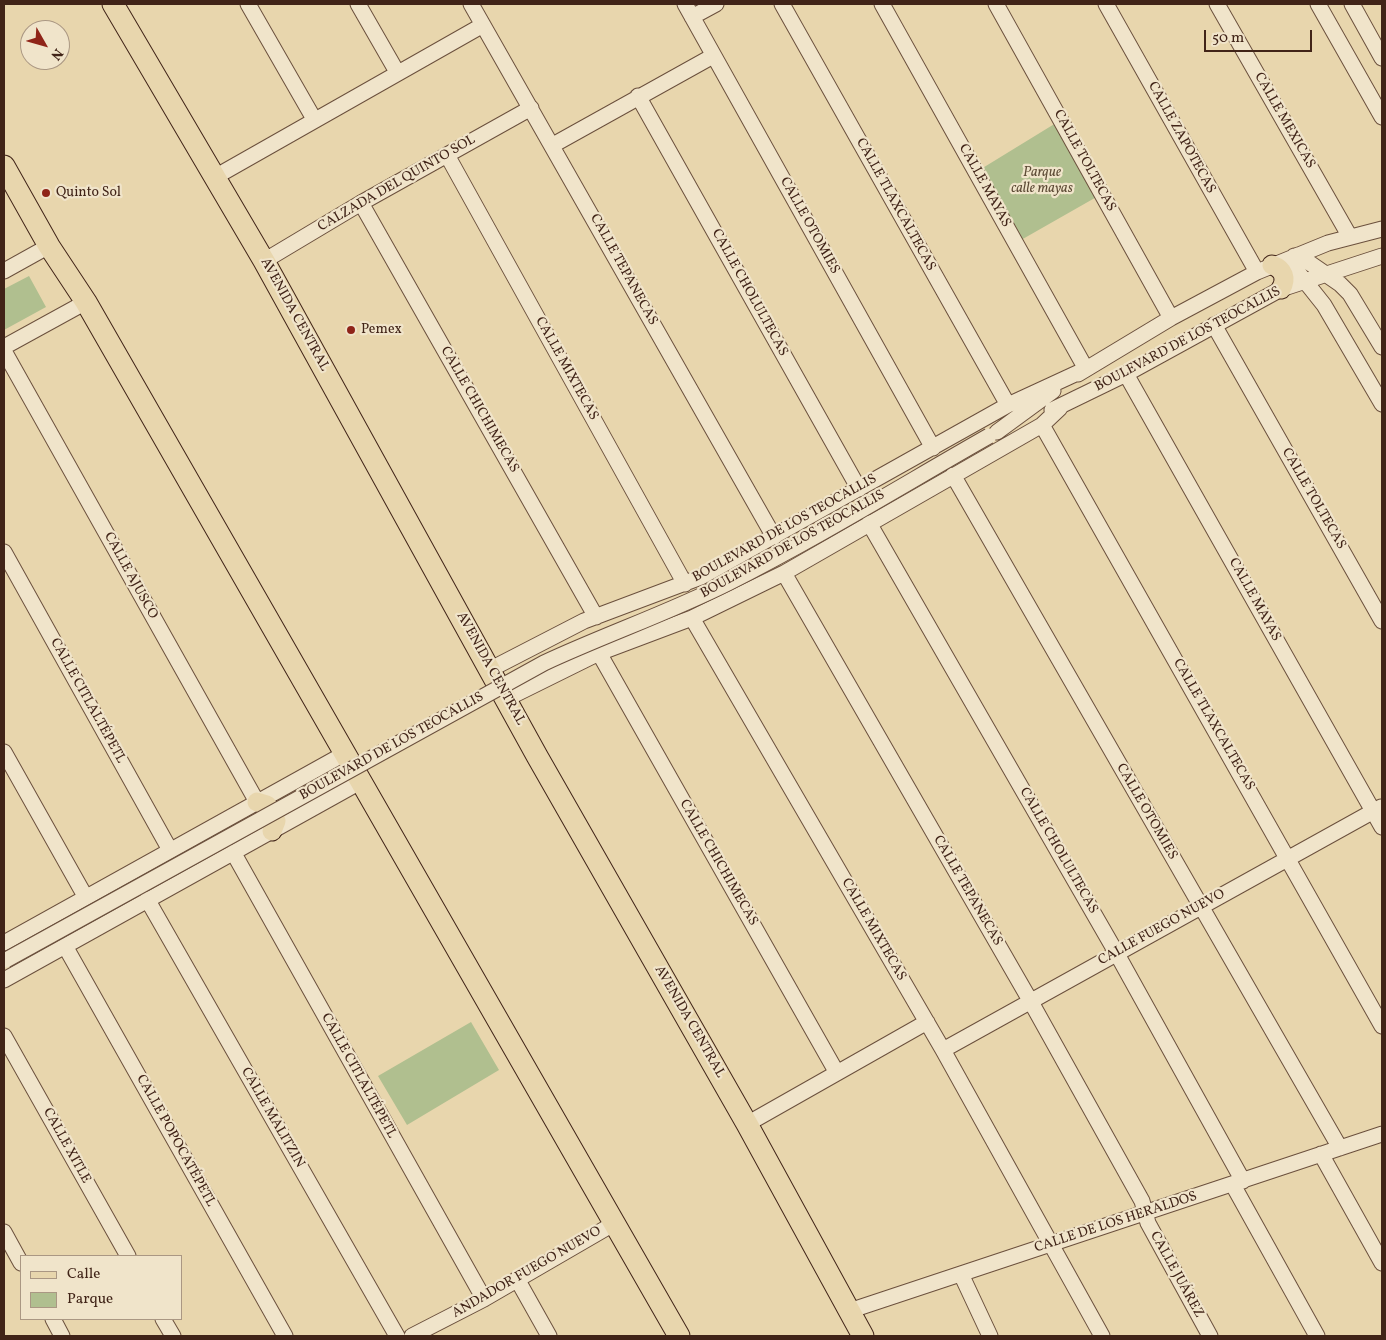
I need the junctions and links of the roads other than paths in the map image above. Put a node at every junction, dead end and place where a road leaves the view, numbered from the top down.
1 (114, 4) edge
2 (248, 4) edge
3 (358, 4) edge
4 (471, 4) edge
5 (684, 4) edge
6 (716, 4) edge
7 (782, 4) edge
8 (882, 4) edge
9 (996, 4) edge
10 (1106, 4) edge
11 (1217, 4) edge
12 (1318, 4) edge
13 (1352, 4) edge
14 (692, 17) junction
15 (483, 24) junction
16 (713, 56) junction
17 (1382, 58) edge
18 (397, 72) junction
19 (638, 96) junction
20 (531, 108) junction
21 (1382, 117) edge
22 (314, 119) junction
23 (553, 145) junction
24 (447, 155) junction
25 (4, 166) edge
26 (215, 177) junction
27 (361, 203) junction
28 (1382, 229) edge
29 (1350, 237) junction
30 (49, 246) junction
31 (1296, 255) junction
32 (1382, 256) edge
33 (264, 261) junction
34 (1264, 268) junction
35 (4, 271) edge
36 (1328, 275) junction
37 (1306, 282) junction
38 (1281, 289) junction
39 (86, 302) junction
40 (1171, 318) junction
41 (1214, 325) junction
42 (4, 347) edge
43 (1382, 347) edge
44 (4, 351) edge
45 (1086, 369) junction
46 (1126, 374) junction
47 (1382, 404) edge
48 (1008, 405) junction
49 (1060, 408) junction
50 (1042, 425) junction
51 (993, 434) junction
52 (933, 448) junction
53 (953, 475) junction
54 (860, 489) junction
55 (869, 523) junction
56 (774, 537) junction
57 (4, 552) edge
58 (784, 573) junction
59 (685, 584) junction
60 (692, 618) junction
61 (590, 619) junction
62 (1382, 621) edge
63 (596, 654) junction
64 (489, 670) junction
65 (506, 699) junction
66 (4, 752) edge
67 (344, 754) junction
68 (360, 782) junction
69 (257, 802) junction
70 (1378, 809) edge
71 (1382, 827) edge
72 (272, 831) junction
73 (170, 850) junction
74 (233, 852) junction
75 (1288, 858) junction
76 (85, 896) junction
77 (147, 899) junction
78 (1200, 907) junction
79 (4, 943) edge
80 (65, 946) junction
81 (1117, 954) junction
82 (4, 961) edge
83 (4, 980) edge
84 (1031, 1002) junction
85 (927, 1022) junction
86 (1382, 1026) edge
87 (4, 1036) edge
88 (943, 1050) junction
89 (837, 1073) junction
90 (746, 1124) junction
91 (1382, 1134) edge
92 (1340, 1148) junction
93 (1321, 1154) junction
94 (1238, 1183) junction
95 (1145, 1212) junction
96 (615, 1223) junction
97 (4, 1232) edge
98 (1052, 1243) junction
99 (127, 1255) edge
100 (20, 1261) edge
101 (1382, 1263) edge
102 (960, 1274) junction
103 (517, 1279) junction
104 (484, 1299) junction
105 (849, 1311) junction
106 (53, 1320) edge
107 (165, 1320) edge
108 (439, 1330) edge
109 (62, 1336) edge
110 (173, 1336) edge
111 (285, 1336) edge
112 (397, 1336) edge
113 (412, 1336) edge
114 (549, 1336) edge
115 (679, 1336) edge
116 (864, 1336) edge
117 (990, 1336) edge
118 (1102, 1336) edge
119 (1210, 1336) edge
120 (1317, 1336) edge

1 - 26 highway, AVENIDA CENTRAL
2 - 22 street
3 - 18 street
4 - 15 street, CALLE TEPANECAS
5 - 14 street, CALLE OTOMIES
6 - 14 street
7 - 48 street, CALLE TLAXCALTECAS
8 - 45 street, CALLE MAYAS
9 - 40 street, CALLE TOLTECAS
10 - 34 street, CALLE ZAPOTECAS
11 - 29 street, CALLE MEXICAS
12 - 21 street
13 - 17 street
14 - 16 street, CALLE OTOMIES
15 - 18 street
15 - 20 street, CALLE TEPANECAS
16 - 19 street
16 - 52 street, CALLE OTOMIES
18 - 22 street
19 - 23 street
19 - 54 street, CALLE CHOLULTECAS
20 - 23 street, CALLE TEPANECAS
20 - 24 street, CALZADA DEL QUINTO SOL
22 - 26 street
23 - 56 street, CALLE TEPANECAS
24 - 27 street, CALZADA DEL QUINTO SOL
24 - 59 street, CALLE MIXTECAS
25 - 30 highway
26 - 33 highway, AVENIDA CENTRAL
27 - 33 street, CALZADA DEL QUINTO SOL
27 - 61 street, CALLE CHICHIMECAS
28 - 29 street, BOULEVARD DE LOS TEOCALLIS
29 - 31 street, BOULEVARD DE LOS TEOCALLIS
30 - 35 street
30 - 39 highway
31 - 34 street, BOULEVARD DE LOS TEOCALLIS
31 - 36 street
31 - 37 street
32 - 36 street, BOULEVARD DE LOS TEOCALLIS
33 - 64 highway, AVENIDA CENTRAL
34 - 38 main road
34 - 40 street, BOULEVARD DE LOS TEOCALLIS
36 - 37 street, BOULEVARD DE LOS TEOCALLIS
36 - 43 street
37 - 38 street, BOULEVARD DE LOS TEOCALLIS
37 - 47 street
38 - 41 street, BOULEVARD DE LOS TEOCALLIS
39 - 42 street
39 - 67 highway
40 - 45 street, BOULEVARD DE LOS TEOCALLIS
41 - 46 street, BOULEVARD DE LOS TEOCALLIS
41 - 62 street, CALLE TOLTECAS
44 - 69 street, CALLE AJUSCO
45 - 48 street, BOULEVARD DE LOS TEOCALLIS
45 - 51 street, BOULEVARD DE LOS TEOCALLIS
46 - 49 street, BOULEVARD DE LOS TEOCALLIS
46 - 70 street, CALLE MAYAS
48 - 52 street, BOULEVARD DE LOS TEOCALLIS
49 - 50 street, BOULEVARD DE LOS TEOCALLIS
49 - 51 street, BOULEVARD DE LOS TEOCALLIS
50 - 53 street, BOULEVARD DE LOS TEOCALLIS
50 - 75 street, CALLE TLAXCALTECAS
51 - 82 street, BOULEVARD DE LOS TEOCALLIS, bridge
52 - 54 street, BOULEVARD DE LOS TEOCALLIS
53 - 55 street, BOULEVARD DE LOS TEOCALLIS
53 - 78 street, CALLE OTOMIES
54 - 56 street, BOULEVARD DE LOS TEOCALLIS
55 - 58 street, BOULEVARD DE LOS TEOCALLIS
55 - 81 street, CALLE CHOLULTECAS
56 - 59 street, BOULEVARD DE LOS TEOCALLIS
57 - 73 street, CALLE CITLALTÉPETL
58 - 60 street, BOULEVARD DE LOS TEOCALLIS
58 - 84 street, CALLE TEPANECAS
59 - 61 street, BOULEVARD DE LOS TEOCALLIS
60 - 63 street, BOULEVARD DE LOS TEOCALLIS
60 - 85 street, CALLE MIXTECAS
61 - 63 street
61 - 64 street, BOULEVARD DE LOS TEOCALLIS
63 - 65 street, BOULEVARD DE LOS TEOCALLIS
63 - 89 street, CALLE CHICHIMECAS
64 - 65 highway, AVENIDA CENTRAL
65 - 90 highway, AVENIDA CENTRAL
66 - 76 street
67 - 68 highway
67 - 69 street, BOULEVARD DE LOS TEOCALLIS
68 - 72 street, BOULEVARD DE LOS TEOCALLIS
68 - 96 highway
69 - 72 main road
69 - 73 street, BOULEVARD DE LOS TEOCALLIS
70 - 71 street, CALLE MAYAS
70 - 75 street, CALLE FUEGO NUEVO
72 - 74 street, BOULEVARD DE LOS TEOCALLIS
73 - 76 street, BOULEVARD DE LOS TEOCALLIS
74 - 77 street, BOULEVARD DE LOS TEOCALLIS
74 - 104 street, CALLE CITLALTÉPETL
75 - 78 street, CALLE FUEGO NUEVO
75 - 86 street, CALLE TLAXCALTECAS
76 - 79 street, BOULEVARD DE LOS TEOCALLIS
77 - 80 street, BOULEVARD DE LOS TEOCALLIS
77 - 112 street, CALLE MALITZIN
78 - 81 street, CALLE FUEGO NUEVO
78 - 92 street, CALLE OTOMIES
80 - 83 street, BOULEVARD DE LOS TEOCALLIS
80 - 111 street, CALLE POPOCATÉPETL
81 - 84 street, CALLE FUEGO NUEVO
81 - 94 street, CALLE CHOLULTECAS
84 - 88 street, CALLE FUEGO NUEVO
84 - 95 street, CALLE TEPANECAS
85 - 88 street, CALLE MIXTECAS
85 - 89 street
87 - 99 street, CALLE XITLE
88 - 98 street, CALLE MIXTECAS
89 - 90 street
90 - 105 highway, AVENIDA CENTRAL
91 - 92 street, CALLE DE LOS HERALDOS
92 - 93 street, CALLE DE LOS HERALDOS
93 - 94 street, CALLE DE LOS HERALDOS
93 - 101 street
94 - 95 street, CALLE DE LOS HERALDOS
94 - 120 street, CALLE CHOLULTECAS
95 - 98 street, CALLE DE LOS HERALDOS
95 - 119 street, CALLE JUÁREZ
96 - 103 street, ANDADOR FUEGO NUEVO
96 - 115 highway
97 - 100 street
98 - 102 street, CALLE DE LOS HERALDOS
98 - 118 street, CALLE MIXTECAS
102 - 105 street, CALLE DE LOS HERALDOS
102 - 117 street
103 - 104 street, ANDADOR FUEGO NUEVO
103 - 114 street
104 - 108 street, ANDADOR FUEGO NUEVO
105 - 116 highway, AVENIDA CENTRAL
106 - 109 street
107 - 110 street
108 - 113 street, ANDADOR FUEGO NUEVO

